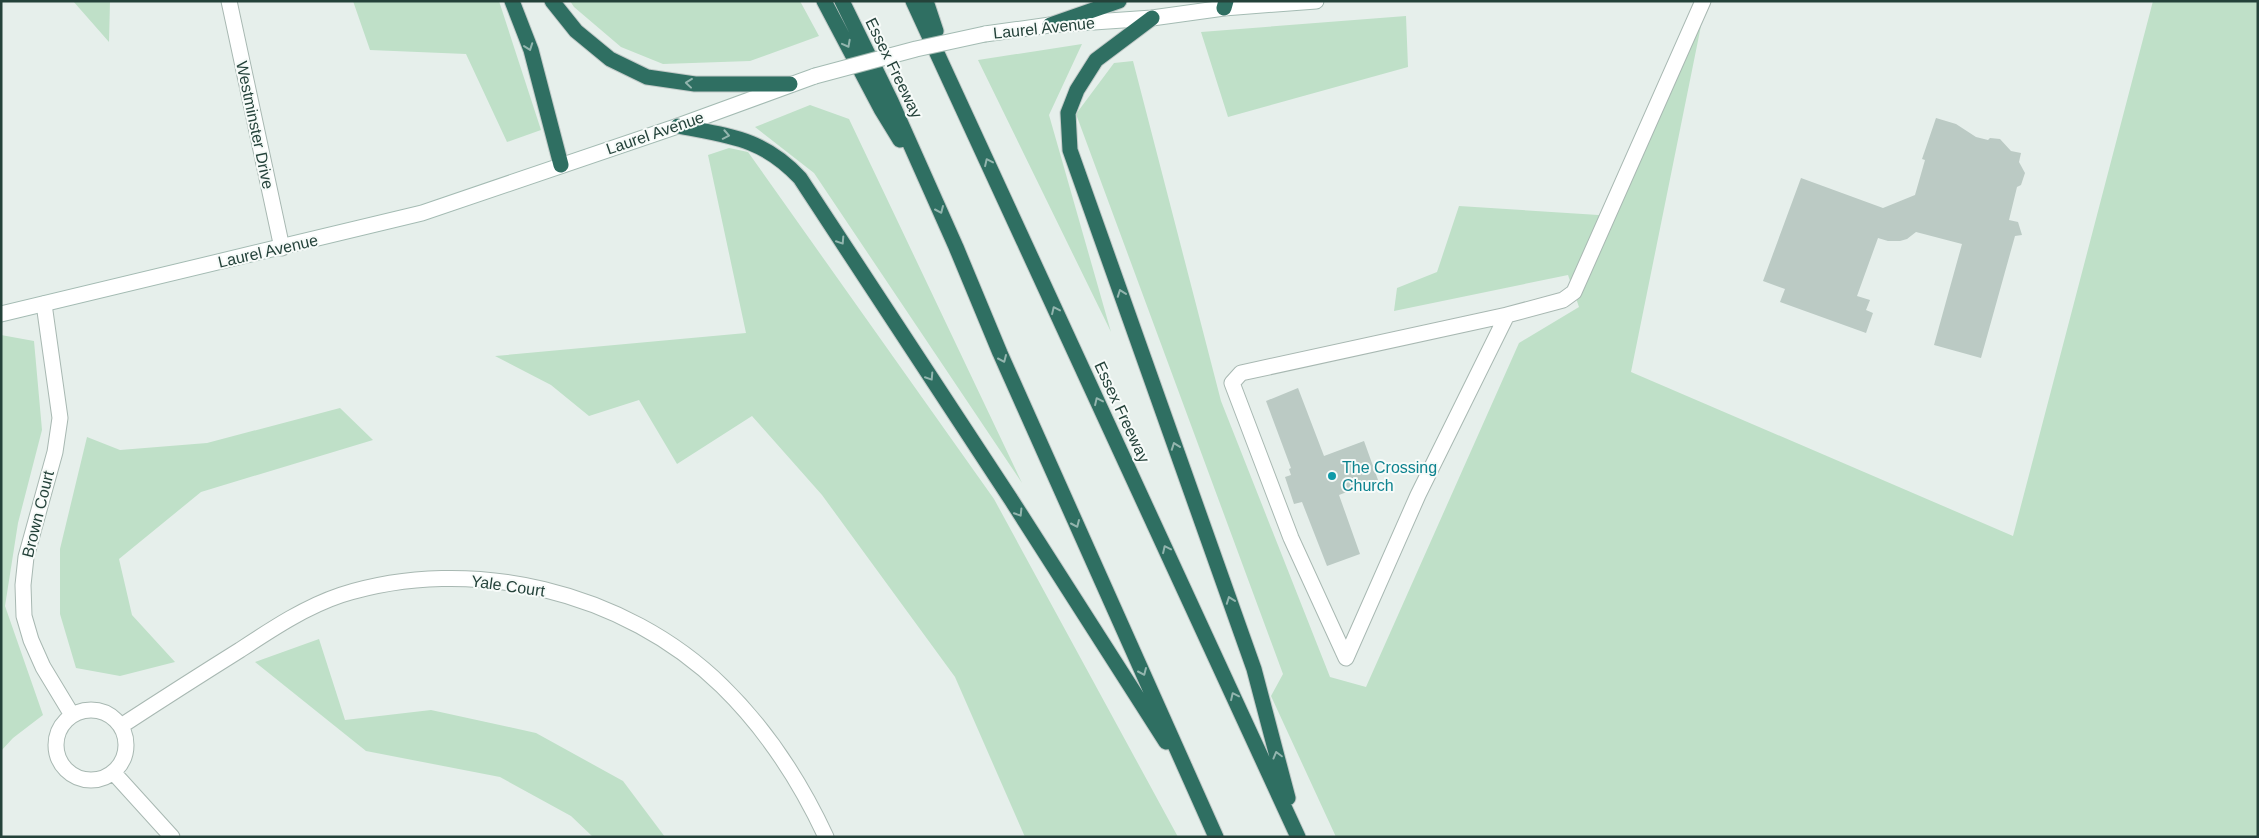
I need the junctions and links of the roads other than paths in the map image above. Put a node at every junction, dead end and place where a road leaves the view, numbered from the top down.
1 (229, 1) edge
2 (512, 1) edge
3 (552, 1) edge
4 (824, 1) edge
5 (842, 1) edge
6 (913, 1) edge
7 (926, 1) edge
8 (1119, 1) edge
9 (1316, 1) edge
10 (1703, 1) edge
11 (1225, 5) edge
12 (1152, 18) junction
13 (1050, 25) junction
14 (790, 84) junction
15 (967, 117) junction
16 (678, 126) junction
17 (561, 165) junction
18 (930, 188) junction
19 (282, 248) junction
20 (44, 304) junction
21 (1, 314) edge
22 (1507, 315) junction
23 (72, 715) junction
24 (121, 726) junction
25 (112, 772) junction
26 (1193, 784) junction
27 (1298, 836) edge
28 (172, 837) edge
29 (826, 837) edge
30 (1216, 837) edge

1 - 19 street, Westminster Drive
2 -> 17 highway
14 -> 3 highway
4 -> 18 highway
5 - 18 highway, Essex Freeway
6 - 15 highway, Essex Freeway
7 - 15 highway
8 - 13 highway
9 - 11 street, Laurel Avenue
10 - 22 street
11 - 12 street, Laurel Avenue
12 - 13 street, Laurel Avenue
27 -> 12 highway
13 - 14 street, Laurel Avenue, bridge
14 - 16 street, Laurel Avenue
27 -> 15 highway, Essex Freeway
16 - 17 street, Laurel Avenue
16 -> 26 highway
17 - 19 street, Laurel Avenue
18 -> 26 highway, Essex Freeway
19 - 20 street, Laurel Avenue
20 - 21 street, Laurel Avenue
20 - 23 street, Brown Court
22 - 22 street
23 - 24 street
23 - 25 street
24 - 25 street
24 - 29 street, Yale Court
25 - 28 street
26 - 30 highway, Essex Freeway

